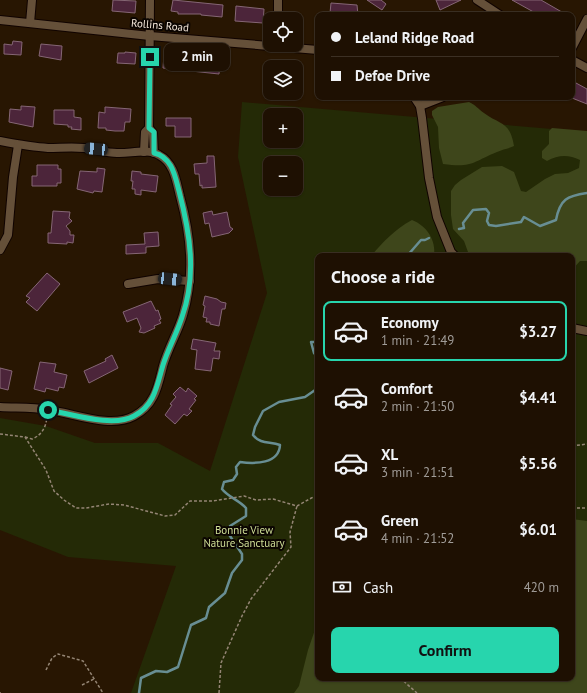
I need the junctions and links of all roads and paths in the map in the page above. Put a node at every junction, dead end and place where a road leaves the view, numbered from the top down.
1 (32, 0) edge
2 (150, 0) edge
3 (278, 0) edge
4 (477, 0) edge
5 (278, 12) edge
6 (495, 12) edge
7 (587, 19) edge
8 (0, 20) edge
9 (30, 23) junction
10 (150, 36) junction
11 (575, 42) edge
12 (263, 45) edge
13 (303, 48) edge
14 (315, 50) edge
15 (575, 62) edge
16 (587, 68) edge
17 (416, 100) edge
18 (435, 100) edge
19 (420, 106) junction
20 (149, 128) junction
21 (0, 141) edge
22 (18, 144) junction
23 (144, 152) junction
24 (154, 153) junction
25 (0, 250) edge
26 (452, 253) edge
27 (190, 281) junction
28 (128, 284) dead end
29 (575, 328) edge
30 (585, 329) edge
31 (0, 407) edge
32 (48, 410) junction
33 (0, 434) edge
34 (26, 437) junction
35 (587, 444) edge
36 (575, 446) edge
37 (315, 496) edge
38 (297, 506) junction
39 (575, 508) edge
40 (587, 508) edge
41 (46, 670) dead end
42 (94, 679) junction
43 (403, 681) edge
44 (82, 685) dead end
45 (103, 693) edge
46 (219, 693) edge
47 (417, 693) edge

1 - 9 street
2 - 10 street
3 - 5 street
4 - 6 street
7 - 11 street
8 - 9 street, Rollins Road
9 - 10 street, Rollins Road
10 - 12 street, Rollins Road
10 - 20 street
13 - 14 street, Rollins Road
15 - 16 street
17 - 19 street
18 - 19 street
19 - 26 street
20 - 23 street
20 - 24 street
21 - 22 street
22 - 23 street
22 - 25 street
23 - 24 street
24 - 27 street
27 - 28 street
27 - 32 street
29 - 30 street
31 - 32 street
32 - 34 path
33 - 34 path
34 - 38 path
35 - 36 path
37 - 38 path
38 - 46 path
39 - 40 path
41 - 42 path
42 - 44 path
42 - 45 path
43 - 47 path

